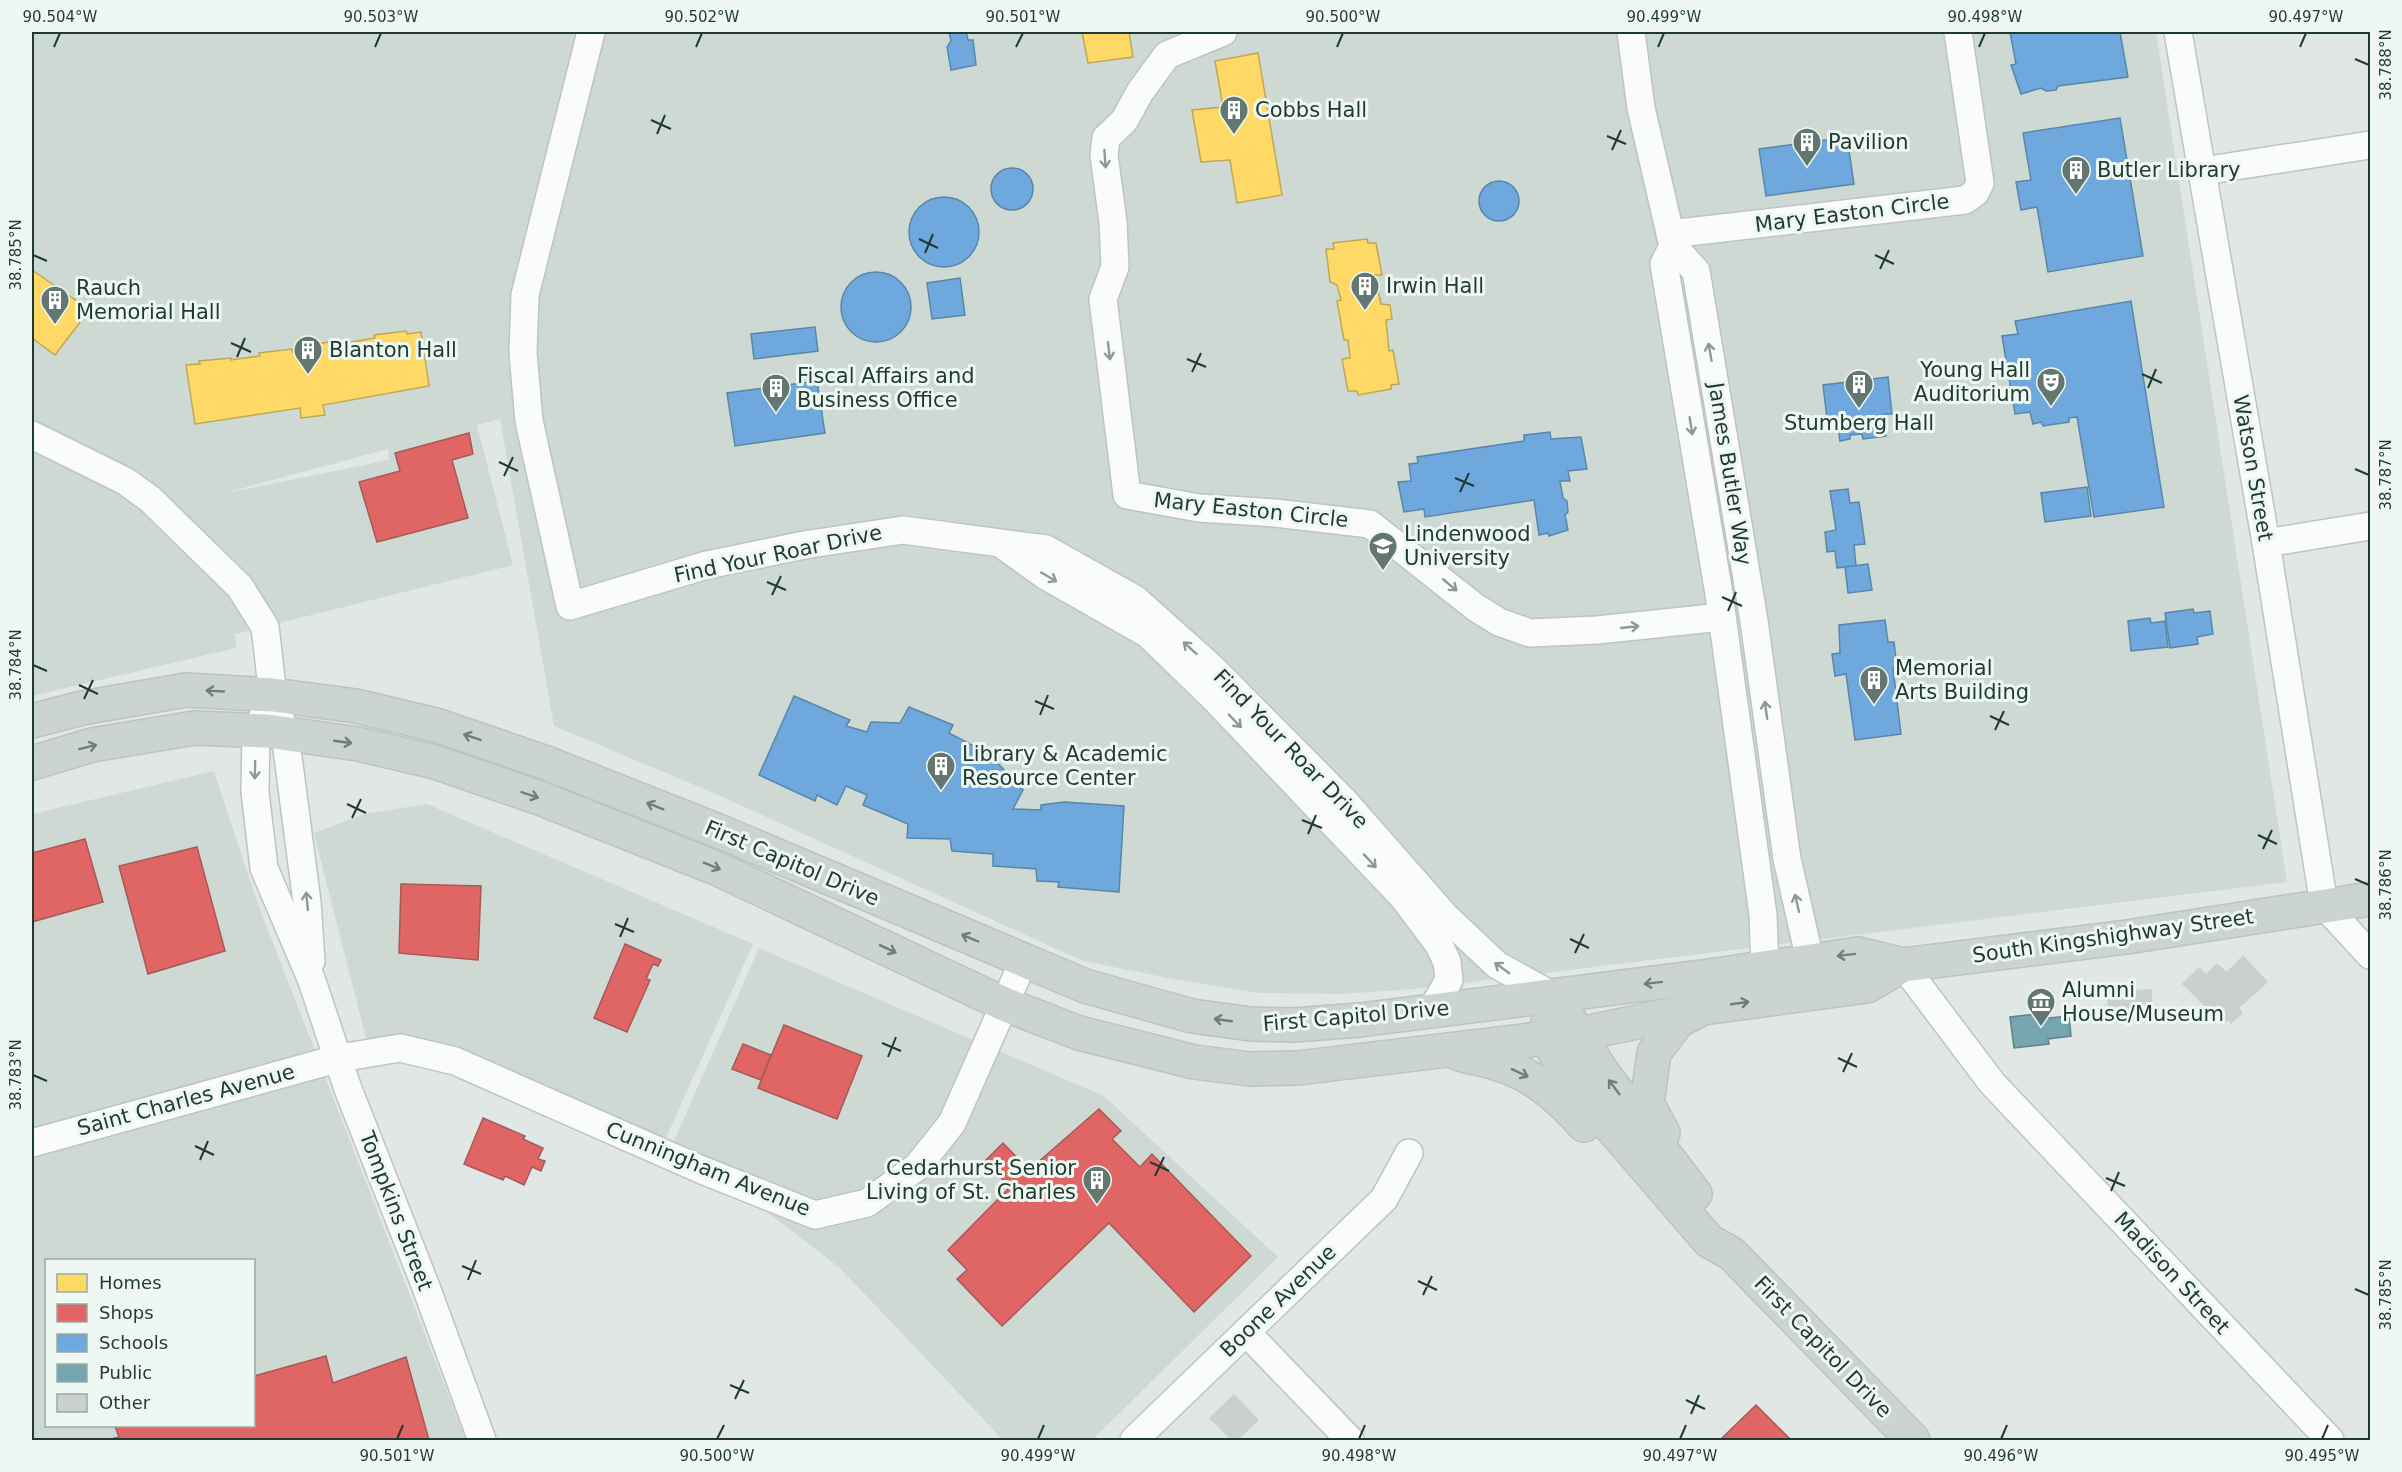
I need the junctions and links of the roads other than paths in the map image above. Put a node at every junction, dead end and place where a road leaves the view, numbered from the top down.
1 (591, 32) edge
2 (1223, 32) edge
3 (1631, 32) edge
4 (1958, 32) edge
5 (2178, 32) edge
6 (2370, 145) edge
7 (2203, 171) junction
8 (1672, 240) junction
9 (32, 435) edge
10 (2370, 526) edge
11 (2266, 543) junction
12 (1001, 544) junction
13 (1722, 617) junction
14 (273, 695) junction
15 (32, 721) edge
16 (270, 732) junction
17 (32, 763) edge
18 (2370, 899) edge
19 (2324, 905) junction
20 (2370, 955) edge
21 (1024, 960) junction
22 (1810, 960) junction
23 (1903, 965) junction
24 (1765, 966) junction
25 (312, 981) junction
26 (1553, 996) junction
27 (1004, 1004) junction
28 (1703, 1008) junction
29 (1431, 1011) junction
30 (1580, 1034) junction
31 (1545, 1036) junction
32 (1444, 1049) junction
33 (340, 1058) junction
34 (32, 1143) edge
35 (1409, 1152) dead end
36 (1698, 1198) junction
37 (1720, 1248) junction
38 (1246, 1332) junction
39 (482, 1440) edge
40 (1134, 1440) edge
41 (1350, 1440) edge
42 (1913, 1440) edge
43 (2330, 1440) edge

1 - 12 street, Find Your Roar Drive
2 -> 13 street, Mary Easton Circle
3 - 8 street, James Butler Way
4 - 8 street, Mary Easton Circle
5 - 7 street, Watson Street
6 - 7 street
7 - 11 street, Watson Street
8 -> 13 street, James Butler Way
22 -> 8 street, James Butler Way
9 - 14 street
10 - 11 street
11 - 19 street, Watson Street
26 -> 12 street, Find Your Roar Drive
12 -> 29 street, Find Your Roar Drive
13 - 24 street, James Butler Way
14 -> 15 main road, First Capitol Drive
14 - 16 street, Tompkins Street
21 -> 14 main road, First Capitol Drive
17 -> 16 main road, First Capitol Drive
25 -> 16 street, Tompkins Street
16 -> 25 street, Tompkins Street
16 -> 27 main road, First Capitol Drive
18 - 19 main road, South Kingshighway Street
19 - 20 street
19 - 23 main road, South Kingshighway Street
21 - 27 street, Cunningham Avenue
29 -> 21 main road, First Capitol Drive
23 -> 22 main road, South Kingshighway Street
22 - 24 main road, South Kingshighway Street
28 -> 23 main road, South Kingshighway Street
23 - 43 street, Madison Street
24 -> 26 main road, South Kingshighway Street
25 - 33 street, Tompkins Street
26 - 29 main road, First Capitol Drive
26 - 30 main road, First Capitol Drive
26 - 31 main road
27 - 32 main road, First Capitol Drive
27 - 33 street, Cunningham Avenue
28 - 30 main road, South Kingshighway Street
28 - 36 main road
30 - 31 main road, First Capitol Drive
36 -> 30 main road, First Capitol Drive
31 - 32 main road, First Capitol Drive
31 - 37 main road, First Capitol Drive
32 -> 37 main road
33 - 34 street, Saint Charles Avenue
33 - 39 street, Tompkins Street
35 - 38 street, Boone Avenue
36 - 37 main road, First Capitol Drive
37 - 42 main road, First Capitol Drive
38 - 40 street, Boone Avenue
38 - 41 street

